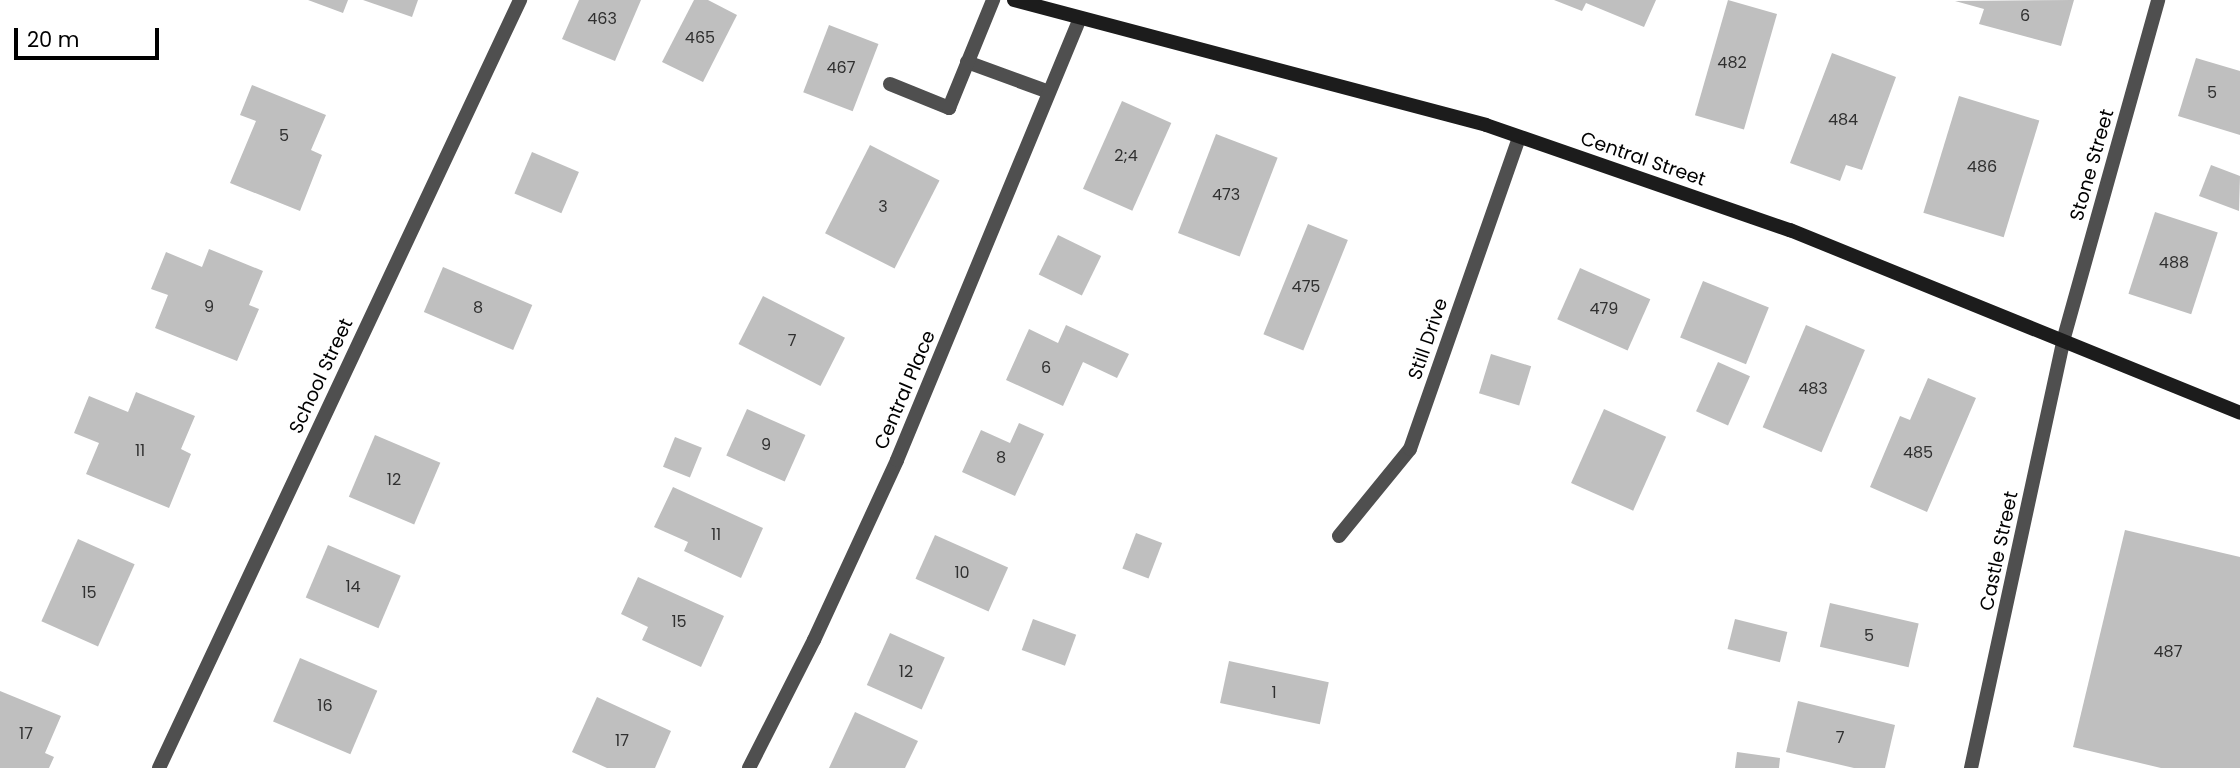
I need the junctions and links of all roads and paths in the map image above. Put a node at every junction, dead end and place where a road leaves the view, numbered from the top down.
1 (520, 0) edge
2 (993, 0) edge
3 (1014, 0) edge
4 (2158, 0) edge
5 (1080, 19) junction
6 (967, 62) junction
7 (890, 84) dead end
8 (1049, 92) junction
9 (1519, 136) junction
10 (2063, 341) junction
11 (2240, 413) edge
12 (1339, 536) dead end
13 (159, 768) edge
14 (749, 768) edge
15 (1971, 768) edge

1 - 13 street, School Street
2 - 6 street
3 - 5 main road, Central Street
4 - 10 street, Stone Street
5 - 8 street, Central Place
5 - 9 main road, Central Street
6 - 7 street
6 - 8 street
8 - 14 street, Central Place
9 - 10 main road, Central Street
9 - 12 street, Still Drive
10 - 11 main road, Central Street
10 - 15 street, Castle Street

